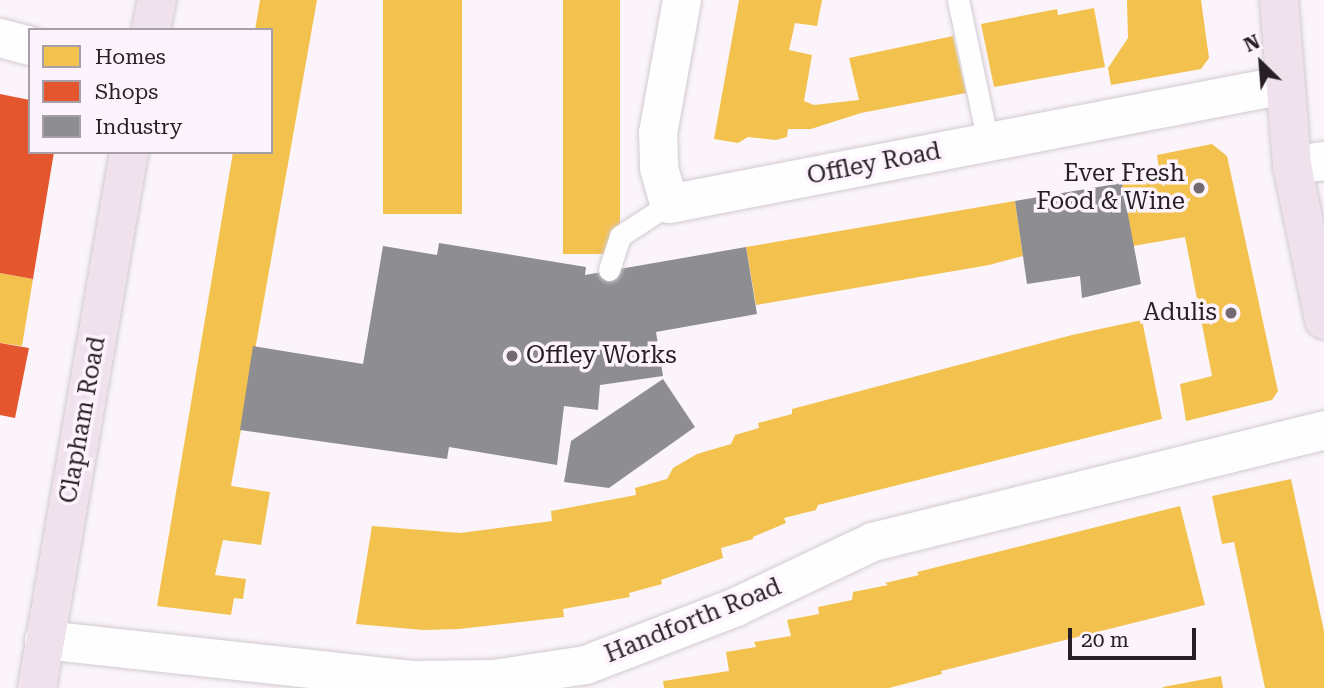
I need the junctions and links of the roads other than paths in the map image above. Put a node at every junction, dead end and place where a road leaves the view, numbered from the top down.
1 (157, 0) edge
2 (682, 0) edge
3 (958, 0) edge
4 (1279, 0) edge
5 (151, 28) edge
6 (0, 38) edge
7 (28, 45) edge
8 (1284, 85) junction
9 (988, 142) junction
10 (129, 154) edge
11 (1308, 163) edge
12 (669, 204) junction
13 (609, 270) dead end
14 (1324, 320) edge
15 (1324, 430) edge
16 (44, 640) junction
17 (37, 688) edge

1 - 5 highway
2 - 12 street
3 - 9 lane
4 - 8 highway
6 - 7 street
8 - 9 street, Offley Road
8 - 11 highway
9 - 12 street, Offley Road
10 - 16 highway, Clapham Road
11 - 14 highway
12 - 13 lane
15 - 16 street, Handforth Road
16 - 17 highway, Clapham Road

